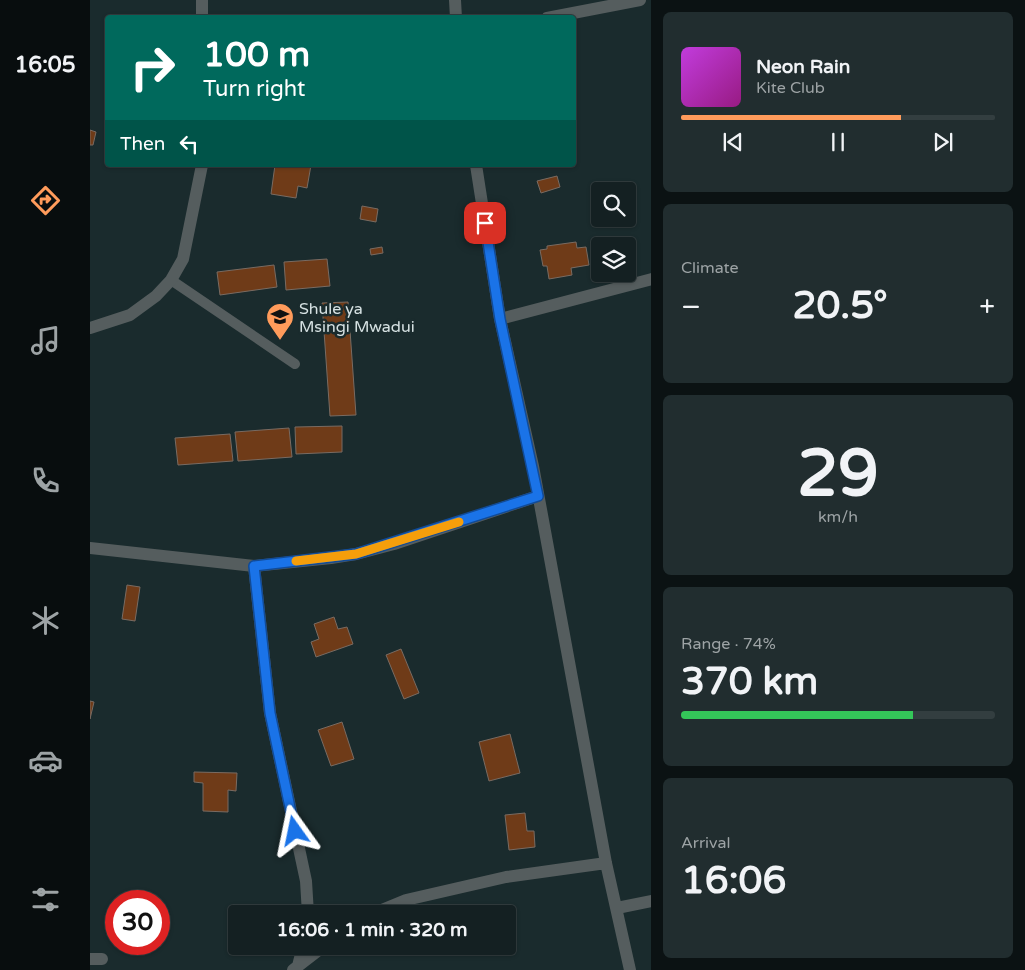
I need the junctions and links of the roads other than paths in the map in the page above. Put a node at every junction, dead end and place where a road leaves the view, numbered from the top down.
1 (202, 0) edge
2 (455, 0) edge
3 (640, 0) edge
4 (202, 15) edge
5 (456, 15) edge
6 (562, 15) edge
7 (202, 167) edge
8 (476, 167) edge
9 (651, 279) edge
10 (171, 280) junction
11 (500, 319) junction
12 (90, 328) edge
13 (295, 364) dead end
14 (538, 496) junction
15 (90, 548) edge
16 (254, 566) junction
17 (606, 863) junction
18 (651, 901) edge
19 (307, 905) edge
20 (394, 905) edge
21 (617, 908) junction
22 (300, 955) edge
23 (313, 955) edge
24 (296, 968) edge
25 (630, 970) edge

1 - 4 street
2 - 5 street
3 - 6 street
7 - 10 street
8 - 11 street
9 - 11 street
10 - 12 street
10 - 13 lane
11 - 14 street
14 - 16 street
14 - 17 street
15 - 16 street
16 - 19 street
17 - 20 street
17 - 21 street
18 - 21 street
21 - 25 street
22 - 24 street
23 - 24 street

